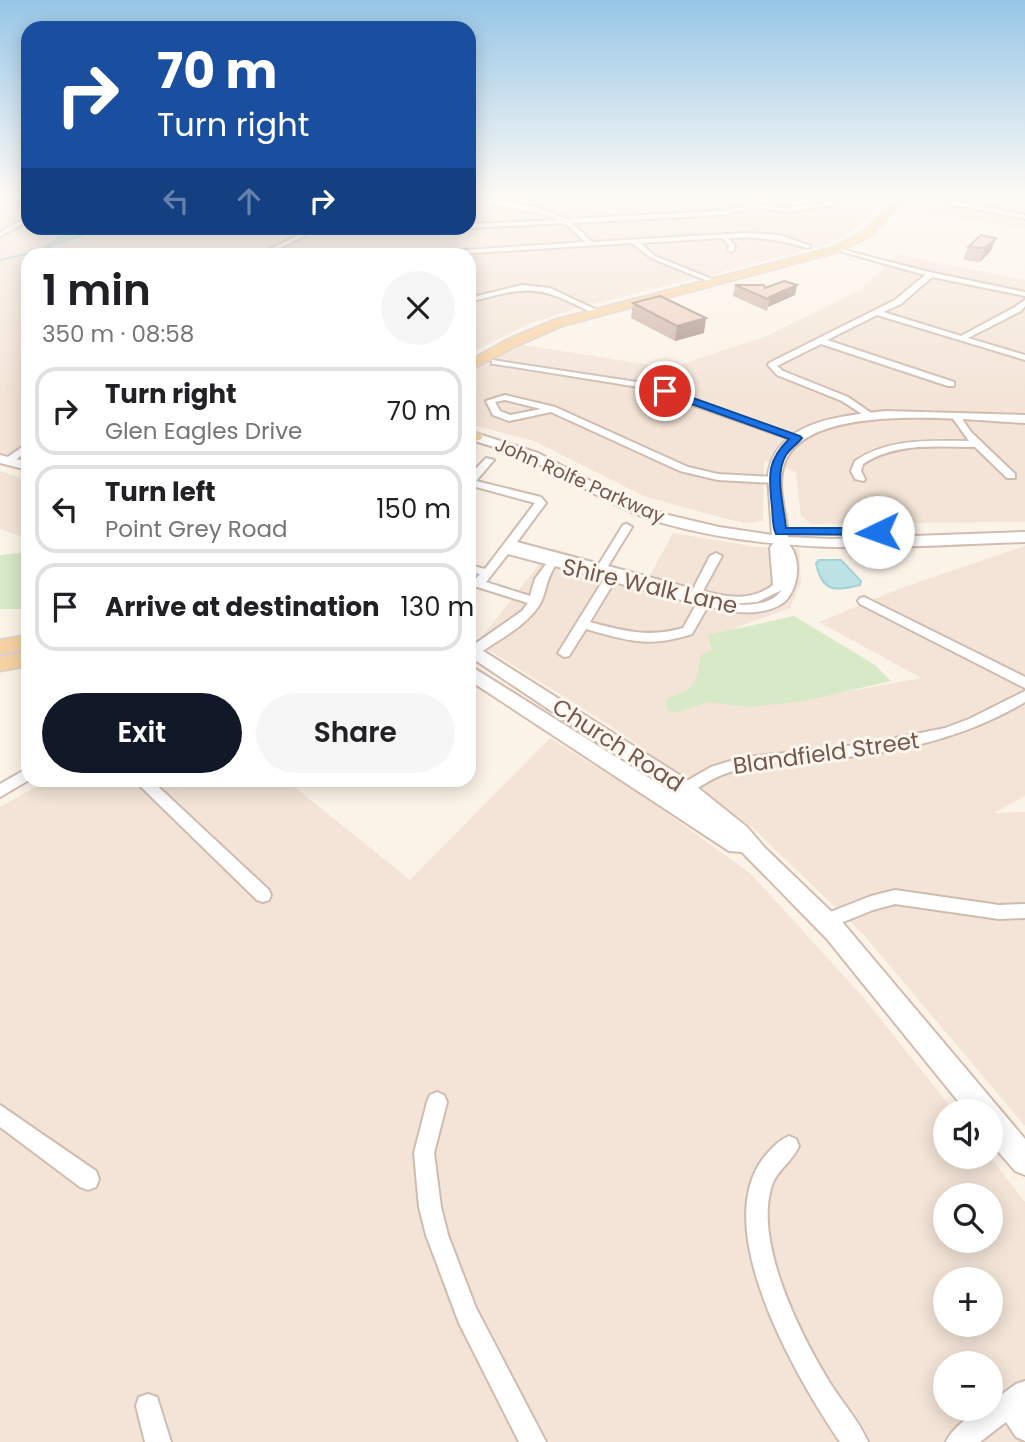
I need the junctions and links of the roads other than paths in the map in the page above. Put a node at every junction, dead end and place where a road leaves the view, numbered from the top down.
1 (669, 263) edge
2 (771, 263) edge
3 (779, 263) edge
4 (889, 263) edge
5 (930, 275) junction
6 (711, 280) junction
7 (1025, 294) edge
8 (476, 298) edge
9 (1025, 302) edge
10 (593, 310) junction
11 (877, 313) junction
12 (961, 339) junction
13 (821, 341) junction
14 (476, 354) edge
15 (1025, 358) edge
16 (495, 362) dead end
17 (476, 363) edge
18 (951, 384) dead end
19 (552, 409) junction
20 (868, 415) junction
21 (956, 416) junction
22 (1025, 419) edge
23 (476, 436) edge
24 (796, 438) junction
25 (976, 444) junction
26 (21, 450) edge
27 (4, 460) edge
28 (489, 460) dead end
29 (21, 465) edge
30 (476, 474) edge
31 (1011, 476) dead end
32 (860, 479) dead end
33 (775, 480) junction
34 (476, 484) edge
35 (1025, 526) edge
36 (627, 527) dead end
37 (780, 536) junction
38 (1025, 537) edge
39 (508, 547) junction
40 (716, 556) dead end
41 (554, 560) junction
42 (476, 570) edge
43 (488, 573) junction
44 (606, 573) junction
45 (700, 598) junction
46 (535, 601) junction
47 (864, 601) dead end
48 (583, 624) junction
49 (21, 643) edge
50 (0, 647) edge
51 (476, 652) edge
52 (564, 653) dead end
53 (21, 660) edge
54 (476, 660) edge
55 (0, 664) edge
56 (1025, 683) edge
57 (1025, 696) edge
58 (21, 778) edge
59 (148, 787) edge
60 (0, 791) edge
61 (676, 794) junction
62 (262, 895) dead end
63 (1025, 911) edge
64 (826, 921) junction
65 (974, 1099) edge
66 (437, 1102) dead end
67 (0, 1115) edge
68 (1003, 1135) edge
69 (789, 1146) dead end
70 (1025, 1161) edge
71 (88, 1179) dead end
72 (1018, 1399) edge
73 (148, 1406) dead end
74 (1025, 1428) edge
75 (158, 1442) edge
76 (533, 1442) edge
77 (855, 1442) edge
78 (959, 1442) edge

1 - 6 street
2 - 6 main road
3 - 6 main road
4 - 5 street
5 - 7 street
5 - 11 street
6 - 10 main road
8 - 10 street
9 - 12 street
10 - 14 main road
10 - 17 main road
11 - 12 street
11 - 13 street
12 - 15 street
13 - 18 street
13 - 20 street
16 - 24 street
19 - 19 street
19 - 33 street
20 - 21 main road
20 - 24 main road
21 - 22 main road
21 - 25 street
23 - 37 main road, John Rolfe Parkway
24 - 33 main road
25 - 31 street
25 - 32 street
26 - 27 street
27 - 29 main road
28 - 30 street
33 - 37 main road
34 - 39 street
35 - 37 main road, John Rolfe Parkway
36 - 44 street
37 - 38 main road, John Rolfe Parkway
37 - 45 street, Shire Walk Lane
39 - 41 street, Shire Walk Lane
39 - 43 street
40 - 45 street
41 - 44 street, Shire Walk Lane
41 - 46 street
42 - 43 street
43 - 46 street
44 - 45 street, Shire Walk Lane
44 - 48 street
45 - 48 street
46 - 51 street
47 - 56 street
48 - 52 street
49 - 50 main road
53 - 55 main road
54 - 61 main road, Church Road
57 - 61 street, Blandfield Street
58 - 60 street
59 - 62 street
61 - 64 main road, Church Road
63 - 64 street
64 - 65 main road, Church Road
66 - 76 street
67 - 71 street
68 - 70 main road
69 - 77 street
72 - 74 street
72 - 78 street
73 - 75 street

